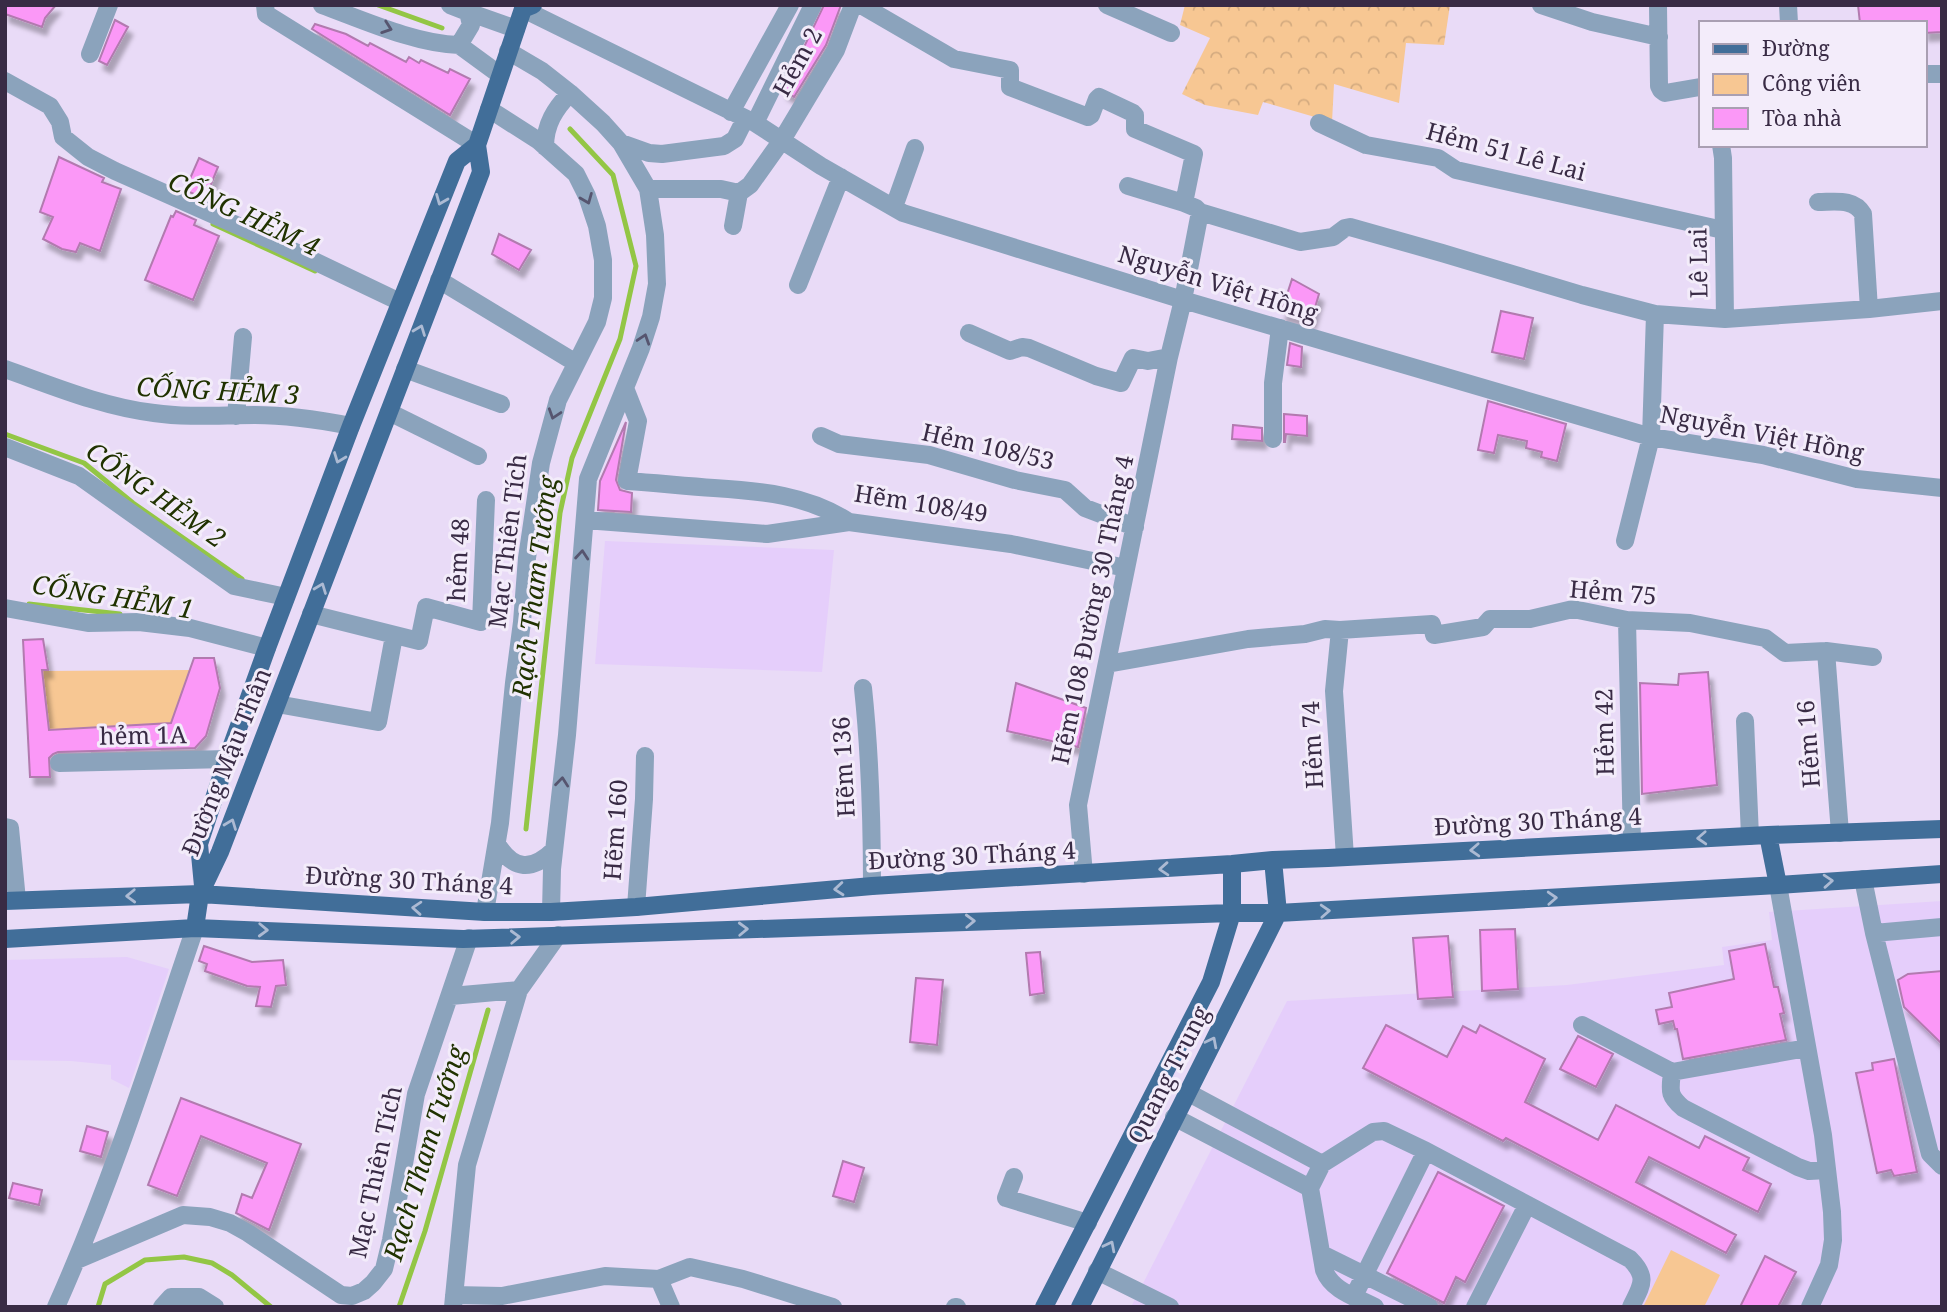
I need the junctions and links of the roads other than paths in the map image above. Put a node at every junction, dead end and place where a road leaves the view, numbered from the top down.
1 (109, 5) edge
2 (265, 5) edge
3 (322, 5) edge
4 (450, 5) edge
5 (790, 5) edge
6 (813, 5) edge
7 (853, 5) edge
8 (861, 5) edge
9 (1107, 5) edge
10 (1541, 5) edge
11 (1658, 5) edge
12 (525, 7) edge
13 (468, 12) junction
14 (516, 29) junction
15 (1171, 33) dead end
16 (1659, 37) junction
17 (459, 45) junction
18 (508, 51) junction
19 (90, 54) dead end
20 (500, 75) junction
21 (5, 81) edge
22 (1699, 86) edge
23 (570, 93) junction
24 (489, 109) junction
25 (744, 118) junction
26 (1319, 123) dead end
27 (782, 140) junction
28 (621, 143) junction
29 (477, 145) junction
30 (545, 147) junction
31 (1721, 147) edge
32 (915, 148) dead end
33 (841, 177) junction
34 (1128, 186) dead end
35 (648, 189) junction
36 (738, 193) junction
37 (1818, 202) dead end
38 (1184, 203) junction
39 (894, 207) junction
40 (1200, 212) junction
41 (733, 226) dead end
42 (1723, 230) junction
43 (439, 281) junction
44 (798, 285) dead end
45 (1183, 300) junction
46 (1942, 301) edge
47 (400, 302) junction
48 (1869, 309) junction
49 (1654, 314) junction
50 (1725, 319) junction
51 (1280, 328) junction
52 (970, 333) dead end
53 (243, 337) dead end
54 (1169, 357) junction
55 (576, 363) junction
56 (5, 369) edge
57 (405, 369) junction
58 (625, 388) junction
59 (501, 404) dead end
60 (389, 412) junction
61 (236, 416) junction
62 (351, 426) junction
63 (821, 436) dead end
64 (1651, 437) junction
65 (1273, 439) dead end
66 (5, 447) edge
67 (478, 456) dead end
68 (1942, 488) edge
69 (486, 500) dead end
70 (585, 520) junction
71 (849, 522) junction
72 (1135, 527) junction
73 (1625, 541) dead end
74 (1126, 568) junction
75 (286, 597) junction
76 (5, 608) edge
77 (312, 614) junction
78 (1627, 620) junction
79 (1340, 629) junction
80 (394, 636) junction
81 (267, 648) junction
82 (1826, 651) junction
83 (1873, 657) dead end
84 (1107, 664) junction
85 (863, 688) dead end
86 (277, 704) junction
87 (243, 716) junction
88 (1745, 721) dead end
89 (269, 724) junction
90 (645, 756) dead end
91 (227, 759) junction
92 (59, 763) dead end
93 (5, 827) edge
94 (1942, 829) edge
95 (1840, 833) junction
96 (1768, 835) junction
97 (1750, 836) junction
98 (1632, 842) junction
99 (497, 844) junction
100 (554, 849) junction
101 (1345, 857) junction
102 (1273, 860) junction
103 (1233, 864) junction
104 (1084, 874) junction
105 (1942, 874) edge
106 (1863, 879) junction
107 (1777, 885) junction
108 (872, 886) junction
109 (201, 890) junction
110 (11, 900) edge
111 (636, 906) junction
112 (485, 912) junction
113 (551, 912) junction
114 (1232, 913) junction
115 (1278, 913) junction
116 (1942, 927) edge
117 (195, 928) junction
118 (1874, 933) junction
119 (558, 935) junction
120 (469, 938) junction
121 (5, 939) edge
122 (519, 990) junction
123 (451, 996) junction
124 (1582, 1025) dead end
125 (1807, 1048) junction
126 (1672, 1072) junction
127 (1187, 1091) junction
128 (1174, 1117) junction
129 (1426, 1151) junction
130 (1322, 1164) junction
131 (1942, 1166) edge
132 (1827, 1170) junction
133 (1014, 1177) dead end
134 (1310, 1188) junction
135 (1527, 1205) junction
136 (1088, 1223) junction
137 (1322, 1254) junction
138 (77, 1260) junction
139 (1097, 1271) junction
140 (1365, 1275) junction
141 (659, 1279) junction
142 (1354, 1296) junction
143 (454, 1301) edge
144 (1814, 1305) edge
145 (56, 1307) edge
146 (162, 1307) edge
147 (215, 1307) edge
148 (671, 1307) edge
149 (833, 1307) edge
150 (1044, 1307) edge
151 (1080, 1307) edge
152 (1170, 1307) edge
153 (1376, 1307) edge
154 (1429, 1307) edge
155 (1475, 1307) edge
156 (1631, 1307) edge

1 - 19 street
2 - 29 street
3 -> 17 street
4 - 13 street
5 - 25 street
6 - 25 street
7 - 27 street, Hẻm 2
8 - 38 street
9 - 15 street
10 - 16 street
11 - 16 street
12 - 14 main road, Đường Mậu Thân
12 - 25 street, Nguyễn Việt Hồng
13 - 14 street
13 - 17 street
14 - 18 main road, Đường Mậu Thân
16 - 22 street
17 - 20 street
18 - 20 main road, Đường Mậu Thân
18 - 23 street
20 - 24 main road, Đường Mậu Thân
21 - 47 street
23 - 28 street
23 - 30 street
24 - 29 main road, Đường Mậu Thân
24 - 30 street, Mạc Thiên Tích
25 - 27 street, Nguyễn Việt Hồng
25 - 28 street
26 - 42 street, Hẻm 51 Lê Lai
27 - 33 street, Nguyễn Việt Hồng
27 - 36 street
28 - 35 street
29 - 43 main road, Đường Mậu Thân
29 -> 47 main road, Đường Mậu Thân
30 -> 55 street, Mạc Thiên Tích
31 - 42 street, Lê Lai
32 - 39 street
33 - 39 street, Nguyễn Việt Hồng
33 - 44 street
34 - 38 street
35 - 36 street
58 -> 35 street
36 - 41 street
37 - 48 street
38 - 40 street
39 - 45 street, Nguyễn Việt Hồng
40 - 45 street, Hẽm 108 Đường 30 Tháng 4
40 - 49 street
42 - 50 street, Lê Lai
43 - 55 street
57 -> 43 main road, Đường Mậu Thân
45 - 51 street, Nguyễn Việt Hồng
45 - 54 street, Hẽm 108 Đường 30 Tháng 4
46 - 48 street, Lê Lai
47 - 62 main road, Đường Mậu Thân
48 - 50 street, Lê Lai
49 - 50 street
49 - 64 street
51 - 64 street, Nguyễn Việt Hồng
51 - 65 street
52 - 54 street
53 - 61 street
54 - 72 street, Hẽm 108 Đường 30 Tháng 4
55 -> 99 street, Mạc Thiên Tích
56 - 61 street
57 - 59 street
57 - 60 main road, Đường Mậu Thân
58 - 70 street
58 - 71 street, Hẽm 108/49
60 - 67 street
77 -> 60 main road, Đường Mậu Thân
61 - 62 street
62 -> 75 main road, Đường Mậu Thân
63 - 72 street, Hẻm 108/53
64 - 68 street, Nguyễn Việt Hồng
64 - 73 street
66 - 75 street
69 - 80 street, hẻm 48
70 - 71 street
100 -> 70 street
71 - 74 street, Hẽm 108/49
72 - 74 street, Hẽm 108 Đường 30 Tháng 4
74 - 84 street, Hẽm 108 Đường 30 Tháng 4
75 - 81 main road, Đường Mậu Thân
76 - 81 street
77 - 80 street
77 - 86 main road, Đường Mậu Thân
78 - 79 street, Hẻm 75
78 - 82 street, Hẻm 75
78 - 98 street, Hẻm 42
79 - 84 street, Hẻm 75
79 - 101 street, Hẻm 74
80 - 86 street
81 - 87 main road, Đường Mậu Thân
82 - 83 street, Hẻm 75
82 - 95 street, Hẻm 16
84 - 104 street, Hẽm 108 Đường 30 Tháng 4
85 - 108 street, Hẽm 136
86 - 89 main road, Đường Mậu Thân
87 - 89 main road
87 - 91 main road, Đường Mậu Thân
88 - 97 street
109 -> 89 main road, Đường Mậu Thân
90 - 111 street, Hẽm 160
91 - 92 street, hẻm 1A
91 - 109 main road, Đường Mậu Thân
93 - 110 street
94 - 95 main road, Đường 30 Tháng 4
95 - 96 main road, Đường 30 Tháng 4
96 - 97 main road, Đường 30 Tháng 4
96 - 107 main road
97 -> 98 main road, Đường 30 Tháng 4
98 -> 101 main road, Đường 30 Tháng 4
99 - 100 street
99 - 112 street, Mạc Thiên Tích
100 - 113 street
101 - 102 main road, Đường 30 Tháng 4
102 - 103 main road, Đường 30 Tháng 4
102 - 115 main road
103 -> 104 main road, Đường 30 Tháng 4
103 - 114 main road, Quang Trung
104 - 108 main road, Đường 30 Tháng 4
105 - 106 main road, Đường 30 Tháng 4
107 -> 106 main road, Đường 30 Tháng 4
106 - 118 street
115 -> 107 main road, Đường 30 Tháng 4
107 - 125 street
108 -> 111 main road, Đường 30 Tháng 4
109 -> 110 main road, Đường 30 Tháng 4
112 -> 109 main road, Đường 30 Tháng 4
109 - 117 main road
111 - 113 main road, Đường 30 Tháng 4
112 - 113 main road, Đường 30 Tháng 4
114 - 115 main road, Đường 30 Tháng 4
119 -> 114 main road, Đường 30 Tháng 4
114 - 136 main road, Quang Trung
127 -> 115 main road, Quang Trung
116 - 118 street
117 -> 120 main road, Đường 30 Tháng 4
117 - 121 main road, Đường 30 Tháng 4
117 - 138 street
118 - 131 street
120 -> 119 main road, Đường 30 Tháng 4
119 - 122 street
120 - 123 street, Mạc Thiên Tích
122 - 123 street
122 - 143 street
123 - 138 street, Mạc Thiên Tích
124 - 126 street
125 - 126 street
125 - 132 street
126 - 132 street
127 - 128 main road, Quang Trung
127 - 130 street
128 - 134 street
139 -> 128 main road, Quang Trung
129 - 130 street
129 - 135 street
129 - 140 street
130 - 134 street
132 - 144 street
133 - 136 street
134 - 137 street
135 - 155 street
135 - 156 street
136 - 150 main road, Quang Trung
137 - 140 street
137 - 142 street
138 - 145 street
139 - 151 main road, Quang Trung
139 - 152 street
140 - 142 street
140 - 154 street
141 - 143 street
141 - 148 street
141 - 149 street
142 - 153 street
146 - 147 street

